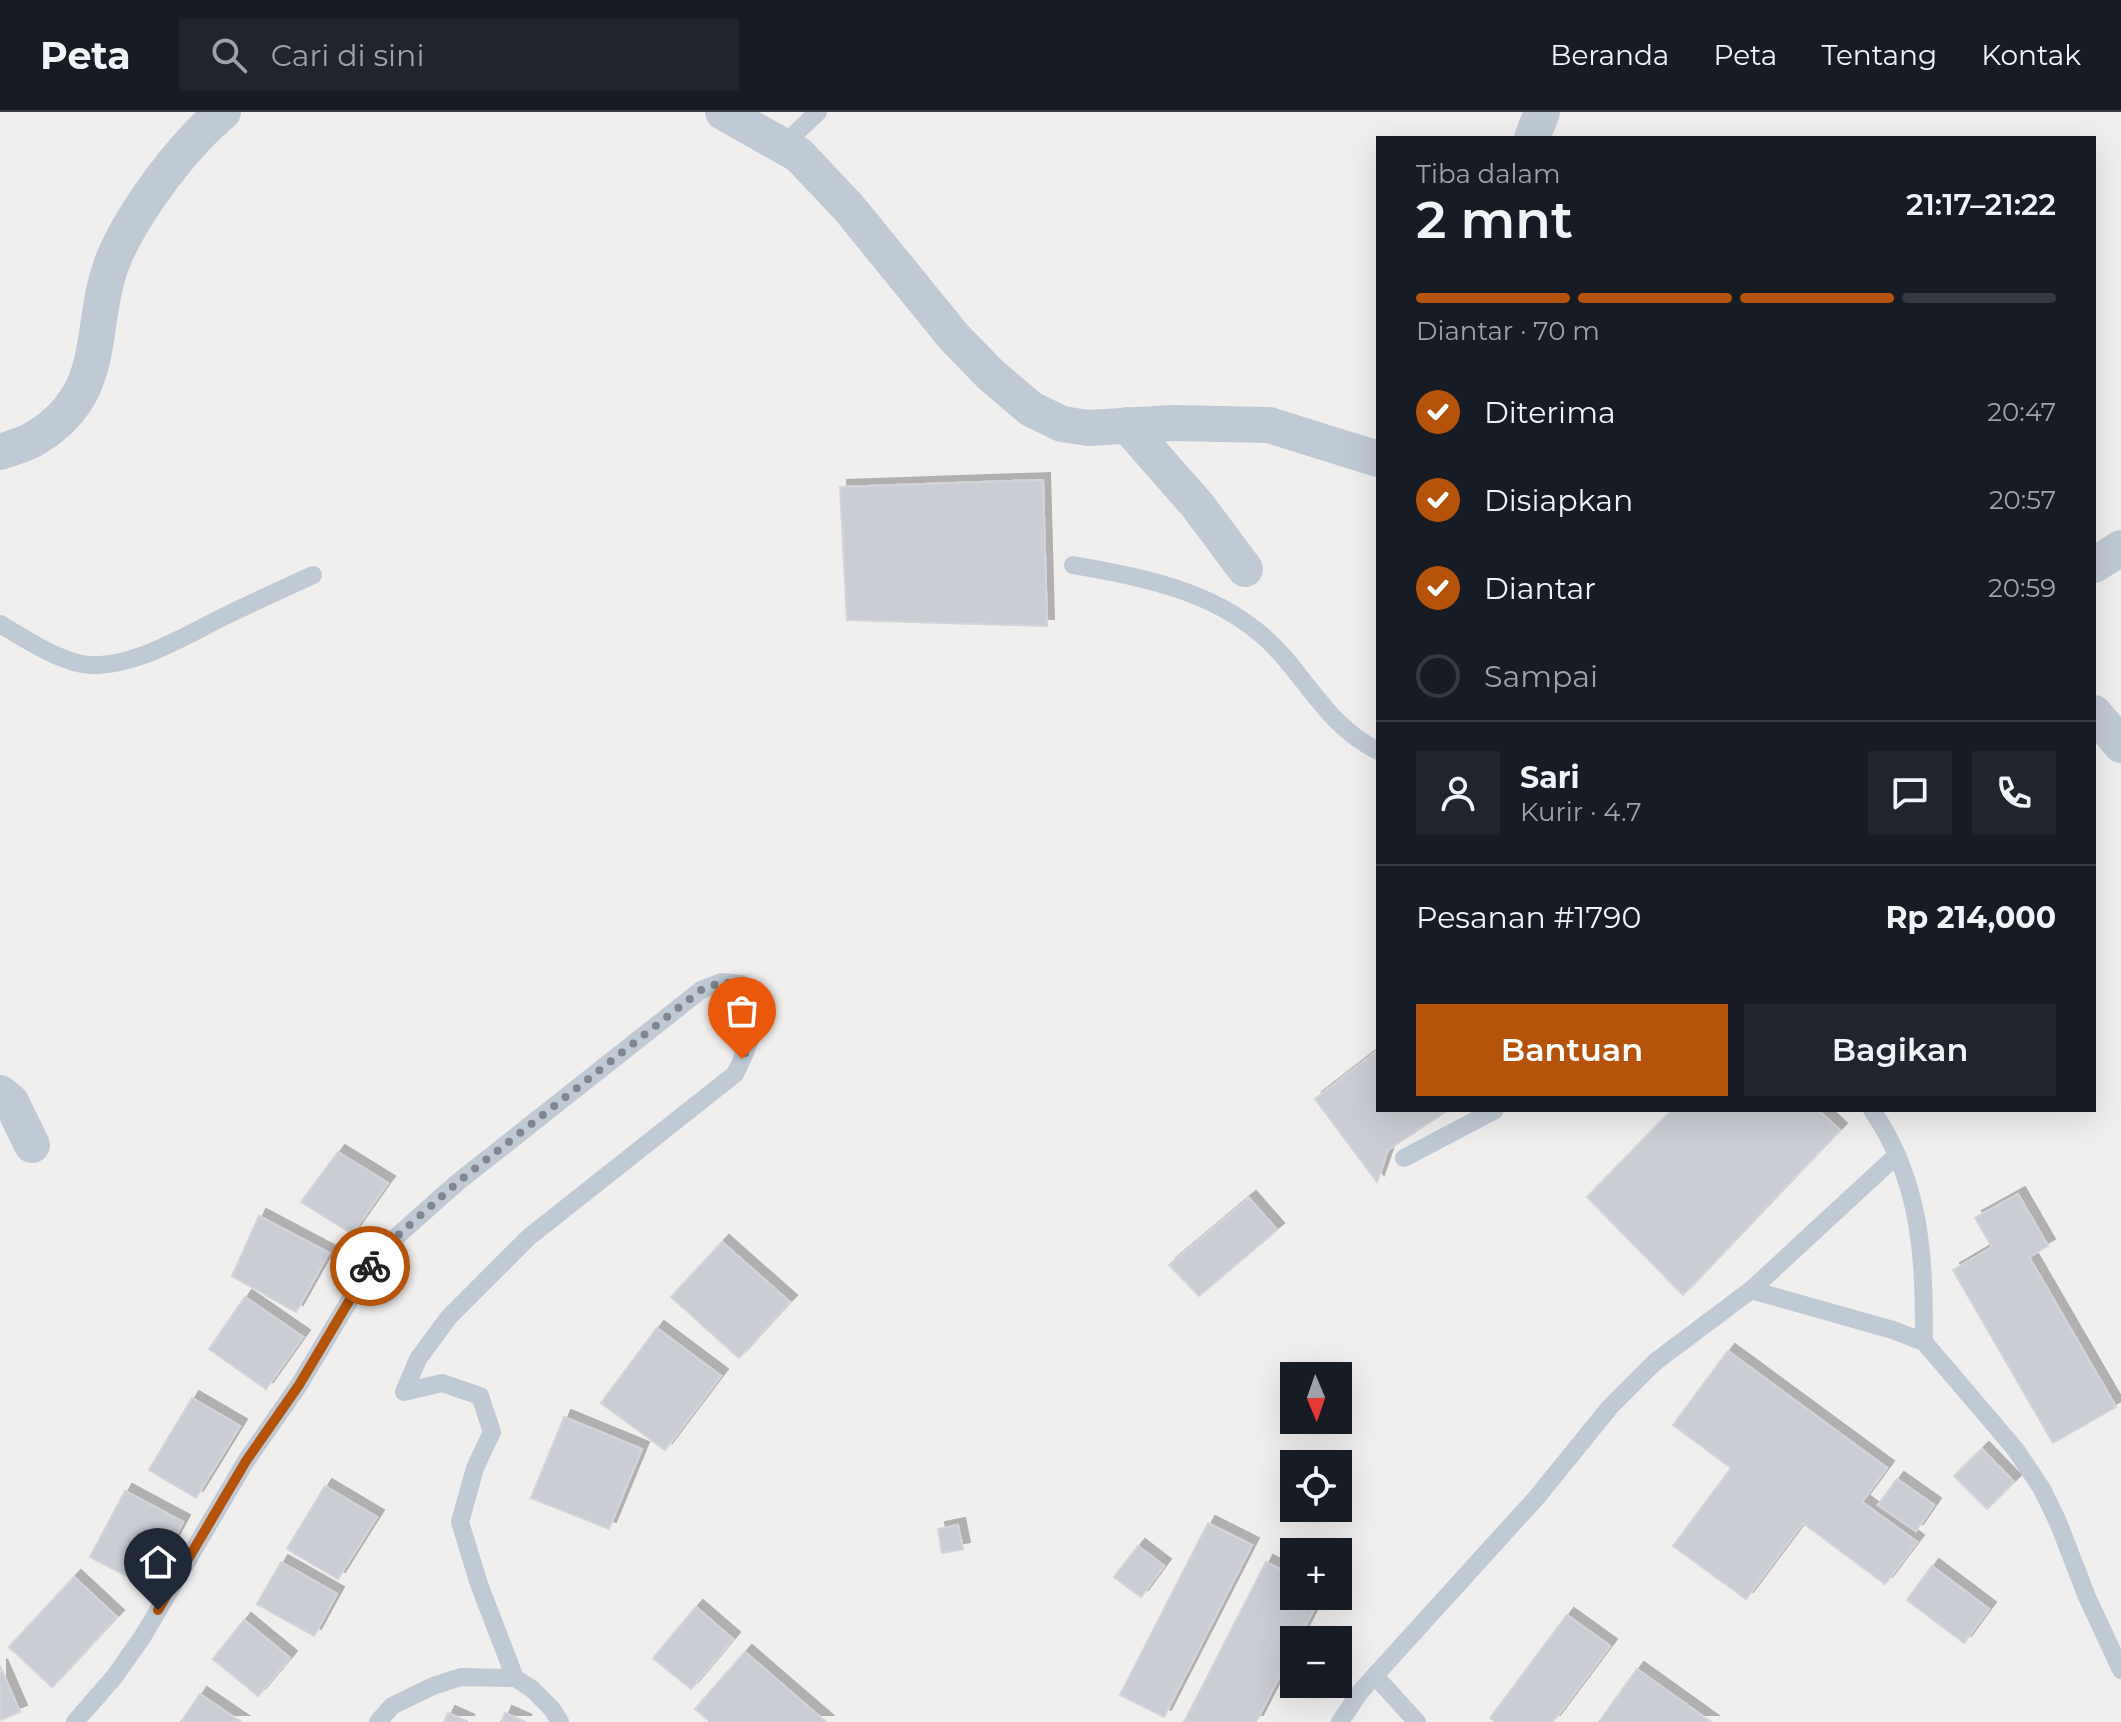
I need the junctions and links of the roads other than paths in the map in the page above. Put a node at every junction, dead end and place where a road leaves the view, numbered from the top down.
1 (223, 112) edge
2 (723, 112) edge
3 (818, 112) edge
4 (1542, 112) edge
5 (1533, 136) edge
6 (783, 145) junction
7 (1127, 425) junction
8 (0, 452) edge
9 (1376, 458) edge
10 (1073, 565) dead end
11 (1245, 569) dead end
12 (313, 575) dead end
13 (0, 624) edge
14 (2096, 715) edge
15 (2121, 745) edge
16 (1376, 750) edge
17 (0, 1093) edge
18 (1491, 1112) edge
19 (1873, 1112) edge
20 (32, 1145) dead end
21 (1897, 1155) junction
22 (1404, 1158) dead end
23 (1751, 1290) junction
24 (1924, 1342) junction
25 (2121, 1670) edge
26 (1375, 1676) junction
27 (515, 1678) junction
28 (75, 1722) edge
29 (378, 1722) edge
30 (560, 1722) edge
31 (1340, 1722) edge
32 (1417, 1722) edge

1 - 8 street
2 - 6 street
3 - 6 lane
4 - 5 street
6 - 7 street
7 - 9 street
7 - 11 street
10 - 16 lane
12 - 13 lane
14 - 15 street
17 - 20 street
18 - 22 lane
19 - 21 lane
21 - 23 lane
21 - 24 lane
23 - 24 lane
23 - 26 lane
24 - 25 lane
26 - 31 lane
26 - 32 lane
27 - 28 lane
27 - 29 lane
27 - 30 lane

